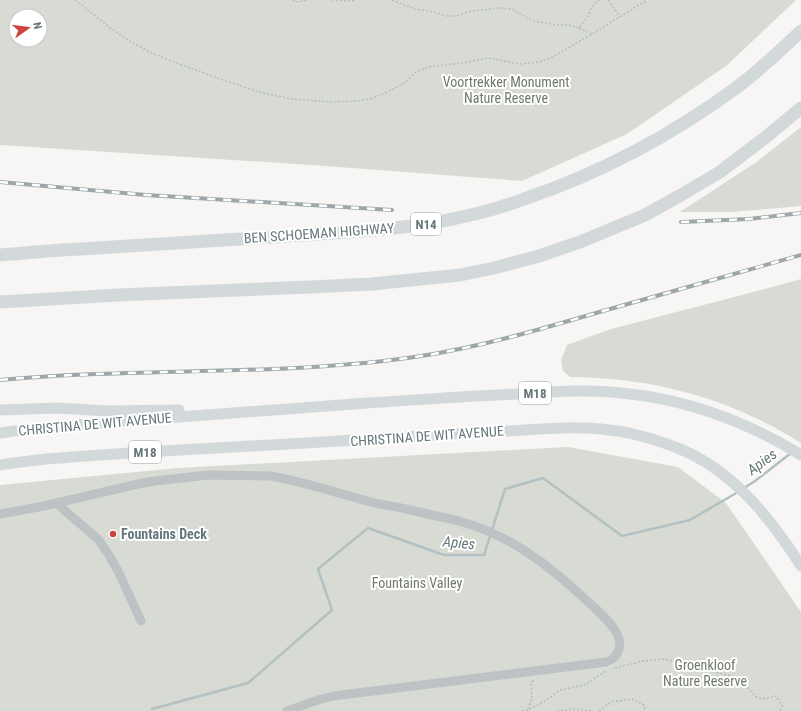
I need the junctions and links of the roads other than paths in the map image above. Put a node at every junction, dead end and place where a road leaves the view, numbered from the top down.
1 (801, 31) edge
2 (801, 108) edge
3 (0, 255) edge
4 (0, 302) edge
5 (282, 409) junction
6 (0, 410) edge
7 (0, 433) edge
8 (801, 455) edge
9 (0, 465) edge
10 (56, 503) junction
11 (0, 514) edge
12 (801, 566) edge
13 (141, 621) dead end
14 (287, 711) edge

1 - 3 highway, BEN SCHOEMAN HIGHWAY / N14
2 - 4 highway
5 - 6 main road
5 - 7 main road, CHRISTINA DE WIT AVENUE / M18
5 - 8 main road, CHRISTINA DE WIT AVENUE / M18
9 - 12 main road, CHRISTINA DE WIT AVENUE / M18
10 - 11 lane
10 - 13 lane
10 - 14 lane

